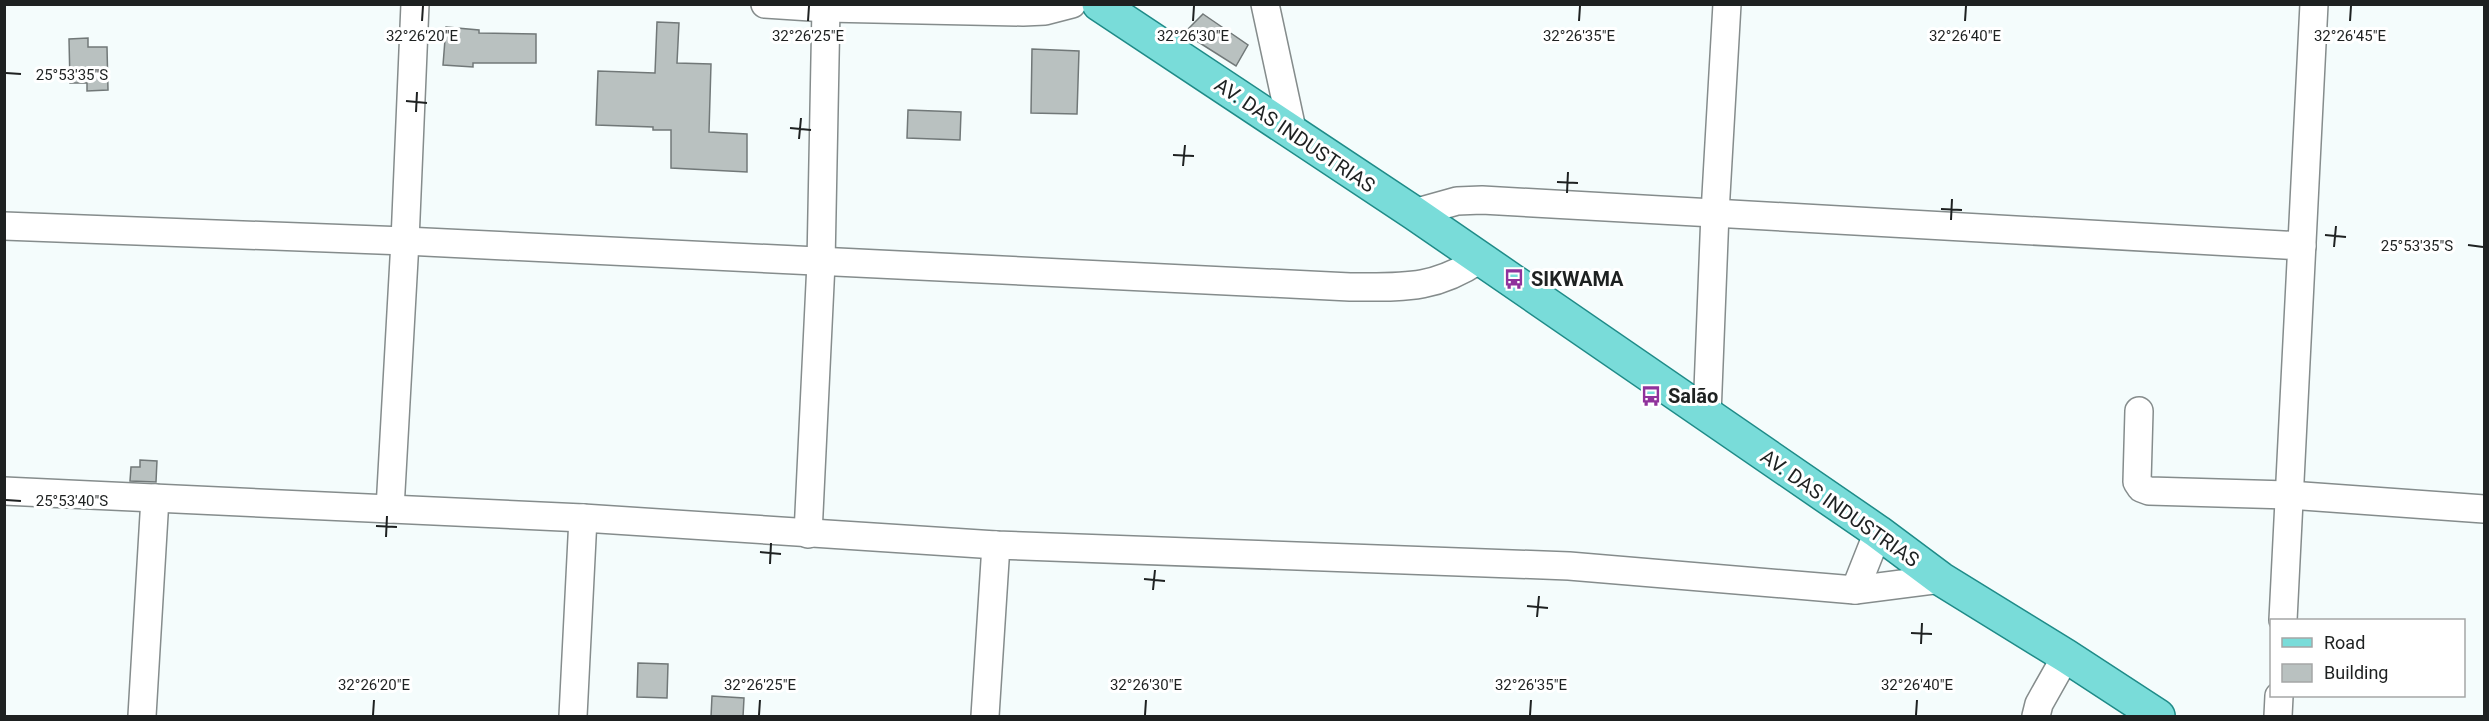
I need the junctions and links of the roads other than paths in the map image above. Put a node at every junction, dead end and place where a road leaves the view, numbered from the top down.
1 (415, 4) edge
2 (765, 4) edge
3 (1072, 4) edge
4 (1099, 4) edge
5 (1265, 4) edge
6 (1727, 4) edge
7 (2314, 4) edge
8 (826, 8) junction
9 (1293, 134) junction
10 (1414, 213) junction
11 (1715, 213) junction
12 (4, 226) edge
13 (405, 241) junction
14 (2302, 246) junction
15 (821, 263) junction
16 (1485, 263) junction
17 (2139, 411) dead end
18 (1707, 415) junction
19 (4, 491) edge
20 (2289, 495) junction
21 (155, 498) junction
22 (390, 508) junction
23 (2484, 509) edge
24 (583, 518) junction
25 (1878, 532) junction
26 (808, 534) junction
27 (996, 544) junction
28 (1941, 579) junction
29 (1855, 590) junction
30 (2283, 619) edge
31 (2066, 656) junction
32 (2279, 697) edge
33 (142, 717) edge
34 (573, 717) edge
35 (985, 717) edge
36 (2036, 717) edge
37 (2158, 717) edge
38 (2278, 717) edge

1 - 13 street
2 - 8 street
3 - 8 street
4 - 9 main road, AV. DAS INDUSTRIAS
5 - 9 street
6 - 11 street
7 - 14 street
8 - 15 street
9 - 10 main road, AV. DAS INDUSTRIAS
10 - 11 street
10 - 16 main road, AV. DAS INDUSTRIAS
11 - 14 street
11 - 18 street
12 - 13 street
13 - 15 street
13 - 22 street
14 - 20 street
15 - 16 street
15 - 26 street
16 - 18 main road, AV. DAS INDUSTRIAS
17 - 20 street
18 - 25 main road, AV. DAS INDUSTRIAS
19 - 21 street
20 - 23 street
20 - 30 street
21 - 22 street
21 - 33 street
22 - 24 street
24 - 26 street
24 - 34 street
25 - 28 main road, AV. DAS INDUSTRIAS
25 - 29 street
26 - 27 street
27 - 29 street
27 - 35 street
28 - 29 street
28 - 31 main road, AV. DAS INDUSTRIAS
31 - 36 street
31 - 37 main road, AV. DAS INDUSTRIAS
32 - 38 street

